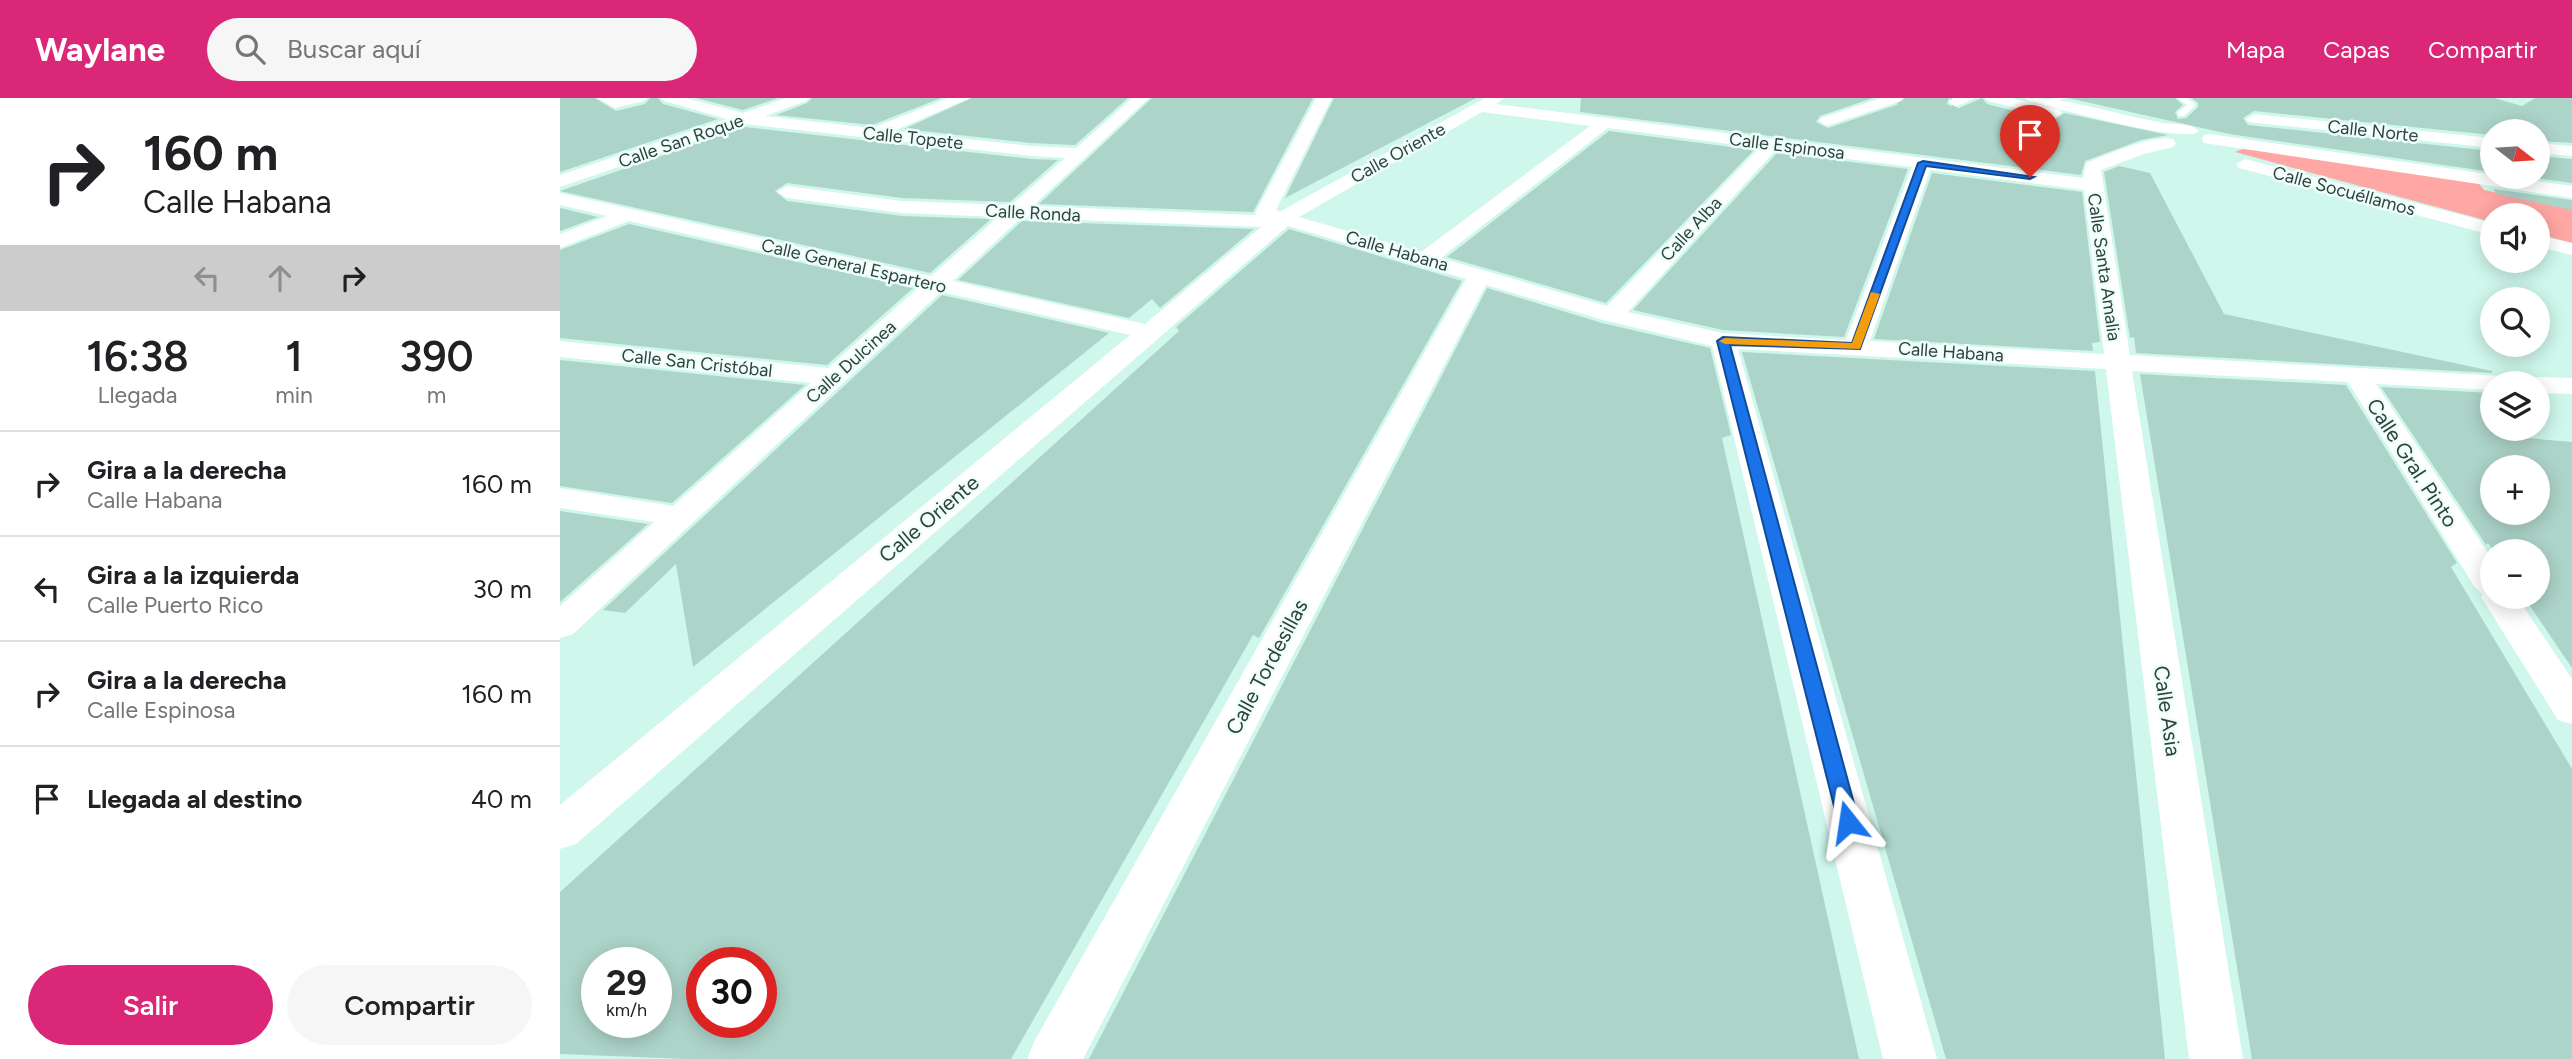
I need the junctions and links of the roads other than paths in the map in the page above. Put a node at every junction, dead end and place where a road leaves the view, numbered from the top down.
1 (605, 98) edge
2 (639, 98) edge
3 (669, 98) edge
4 (801, 98) edge
5 (962, 98) edge
6 (1141, 98) edge
7 (1324, 98) edge
8 (1896, 98) edge
9 (1993, 98) edge
10 (2182, 98) edge
11 (2048, 99) edge
12 (1488, 102) edge
13 (2298, 105) dead end
14 (2181, 114) dead end
15 (745, 119) junction
16 (1827, 121) dead end
17 (2243, 122) junction
18 (1604, 123) junction
19 (2162, 130) junction
20 (872, 133) junction
21 (2204, 140) junction
22 (2480, 142) edge
23 (1772, 144) junction
24 (2550, 149) edge
25 (2572, 151) edge
26 (1081, 153) junction
27 (1923, 163) junction
28 (560, 181) edge
29 (2093, 185) junction
30 (787, 192) dead end
31 (2572, 192) edge
32 (560, 199) edge
33 (1015, 212) junction
34 (1279, 213) junction
35 (628, 214) junction
36 (2480, 226) edge
37 (560, 242) edge
38 (2550, 244) edge
39 (2572, 249) edge
40 (1426, 259) junction
41 (1480, 275) junction
42 (935, 285) junction
43 (1612, 315) junction
44 (1149, 332) junction
45 (1723, 341) junction
46 (1856, 346) junction
47 (560, 349) edge
48 (2117, 362) junction
49 (2356, 374) junction
50 (835, 376) junction
51 (2480, 381) edge
52 (2550, 385) edge
53 (2572, 386) edge
54 (560, 498) edge
55 (681, 517) junction
56 (2480, 567) edge
57 (2507, 609) edge
58 (560, 626) edge
59 (2572, 710) edge
60 (560, 831) edge
61 (1054, 1059) edge
62 (1910, 1059) edge
63 (2216, 1059) edge

1 - 2 street
3 - 15 street, Calle Topete
4 - 15 street, Calle San Roque
5 - 20 street
6 - 26 street, Calle Dulcinea
7 - 34 street
8 - 16 street
9 - 19 street, Calle Socuéllamos
10 - 14 lane
11 - 19 street, Calle Socuéllamos
12 - 18 street, Calle Espinosa
12 - 34 street, Calle Oriente
13 - 17 street
15 - 20 street, Calle Topete
15 - 28 street, Calle San Roque
17 - 21 street
17 - 22 street, Calle Norte
18 - 23 street, Calle Espinosa
18 - 40 street
19 - 21 street, Calle Socuéllamos
19 - 29 street, Calle Santa Amalia
20 - 26 street, Calle Topete
21 - 31 street
21 - 36 street, Calle Socuéllamos
23 - 27 street, Calle Espinosa
23 - 43 street, Calle Alba
24 - 25 street
26 - 33 street, Calle Dulcinea
27 - 29 street, Calle Espinosa
27 - 46 street
29 - 48 street, Calle Santa Amalia
30 - 33 street, Calle Ronda
32 - 35 street, Calle General Espartero
33 - 34 street, Calle Ronda
33 - 42 street, Calle Dulcinea
34 - 40 street, Calle Habana
34 - 44 street, Calle Oriente
35 - 37 street
35 - 42 street, Calle General Espartero
38 - 39 street
40 - 41 street, Calle Habana
41 - 43 street, Calle Habana
41 - 61 street, Calle Tordesillas
42 - 44 street, Calle General Espartero
42 - 50 street, Calle Dulcinea
43 - 45 street, Calle Habana
44 - 60 street, Calle Oriente
45 - 46 street, Calle Habana
45 - 62 street
46 - 48 street, Calle Habana
47 - 50 street, Calle San Cristóbal
48 - 49 street, Calle Habana
48 - 63 street, Calle Asia
49 - 51 street, Calle Habana
49 - 56 street, Calle Gral. Pinto
50 - 55 street, Calle Dulcinea
52 - 53 street
54 - 55 street
55 - 58 street, Calle Dulcinea
57 - 59 street

